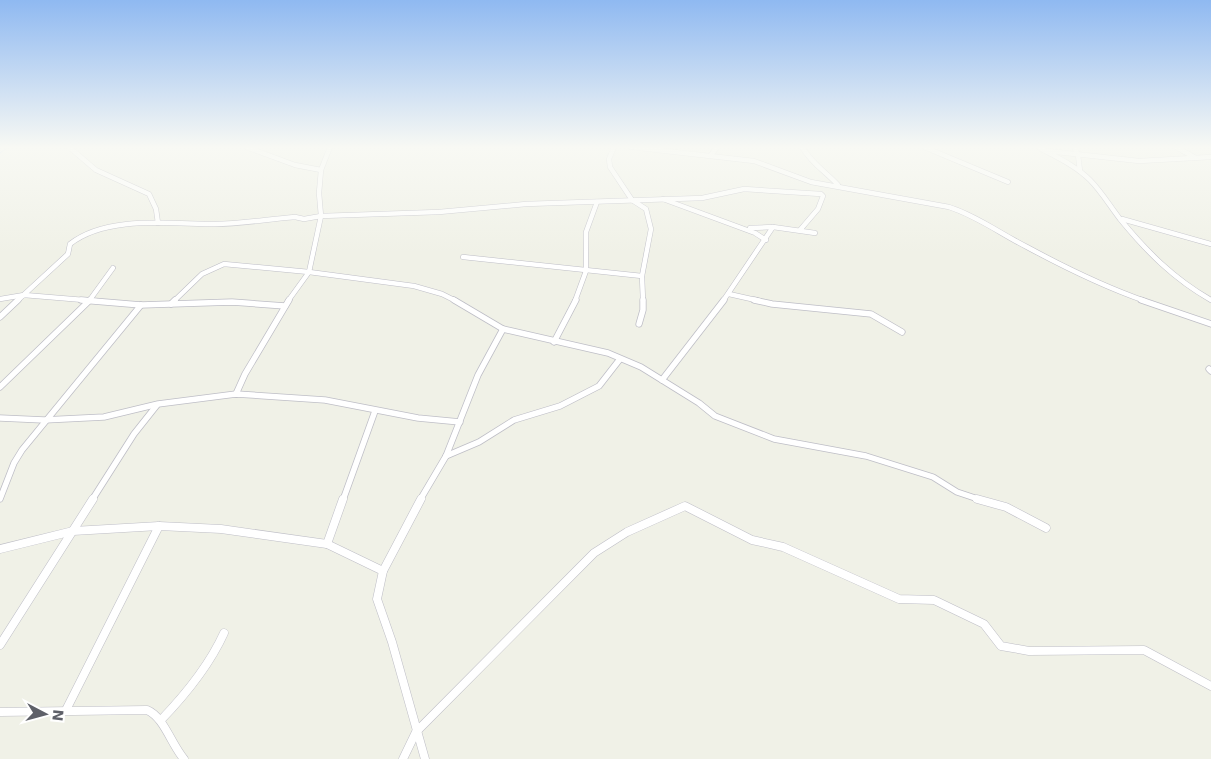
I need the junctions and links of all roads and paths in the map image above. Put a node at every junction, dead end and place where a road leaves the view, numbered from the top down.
1 (122, 182) edge
2 (320, 182) edge
3 (621, 182) edge
4 (816, 182) edge
5 (836, 182) edge
6 (1090, 182) edge
7 (838, 185) junction
8 (661, 198) junction
9 (632, 200) junction
10 (597, 202) junction
11 (320, 216) junction
12 (1122, 220) junction
13 (158, 223) junction
14 (773, 227) junction
15 (743, 229) junction
16 (800, 230) junction
17 (815, 233) dead end
18 (766, 240) junction
19 (1211, 244) edge
20 (463, 257) dead end
21 (113, 268) dead end
22 (586, 271) junction
23 (309, 272) junction
24 (642, 276) junction
25 (729, 294) junction
26 (24, 295) junction
27 (0, 299) edge
28 (91, 299) junction
29 (1211, 300) edge
30 (171, 304) junction
31 (141, 305) junction
32 (285, 306) junction
33 (0, 317) edge
34 (639, 324) dead end
35 (1211, 324) edge
36 (503, 329) junction
37 (902, 332) dead end
38 (554, 342) junction
39 (620, 359) junction
40 (662, 380) junction
41 (0, 387) edge
42 (236, 394) junction
43 (158, 404) junction
44 (375, 411) junction
45 (0, 418) edge
46 (44, 420) junction
47 (460, 422) junction
48 (446, 456) junction
49 (0, 499) edge
50 (159, 526) junction
51 (1046, 528) dead end
52 (74, 531) junction
53 (327, 544) junction
54 (0, 549) edge
55 (383, 571) junction
56 (224, 634) dead end
57 (0, 646) edge
58 (1211, 686) edge
59 (66, 710) junction
60 (0, 712) edge
61 (161, 720) junction
62 (416, 732) junction
63 (184, 759) edge
64 (403, 759) edge
65 (425, 759) edge

1 - 13 street
2 - 11 street
3 - 9 street
4 - 7 street
5 - 7 street
6 - 12 street
7 - 35 street
8 - 9 street
8 - 15 street
8 - 16 street
9 - 10 street
9 - 24 street
10 - 11 street
10 - 22 street
11 - 13 street
11 - 23 street
12 - 19 street
12 - 29 street
13 - 26 street
14 - 15 street
14 - 16 street
14 - 18 street
15 - 18 street
16 - 17 street
18 - 25 street
20 - 22 street
21 - 28 street
22 - 24 street
22 - 38 street
23 - 30 street
23 - 32 street
23 - 36 street
24 - 34 street
25 - 37 street
25 - 40 street
26 - 27 street
26 - 28 street
26 - 33 street
28 - 31 street
28 - 41 street
30 - 31 street
30 - 32 street
31 - 46 street
32 - 42 street
36 - 38 street
36 - 47 street
38 - 39 street
39 - 40 street
39 - 48 street
40 - 51 street
42 - 43 street
42 - 44 street
43 - 46 street
43 - 52 street
44 - 47 street
44 - 53 street
45 - 46 street
46 - 49 street
47 - 48 street
48 - 55 street
50 - 52 street
50 - 53 street
50 - 59 street
52 - 54 street
52 - 57 street
53 - 55 street
55 - 62 street
56 - 61 street
58 - 62 street
59 - 60 street
59 - 61 street
61 - 63 street
62 - 64 street
62 - 65 street

